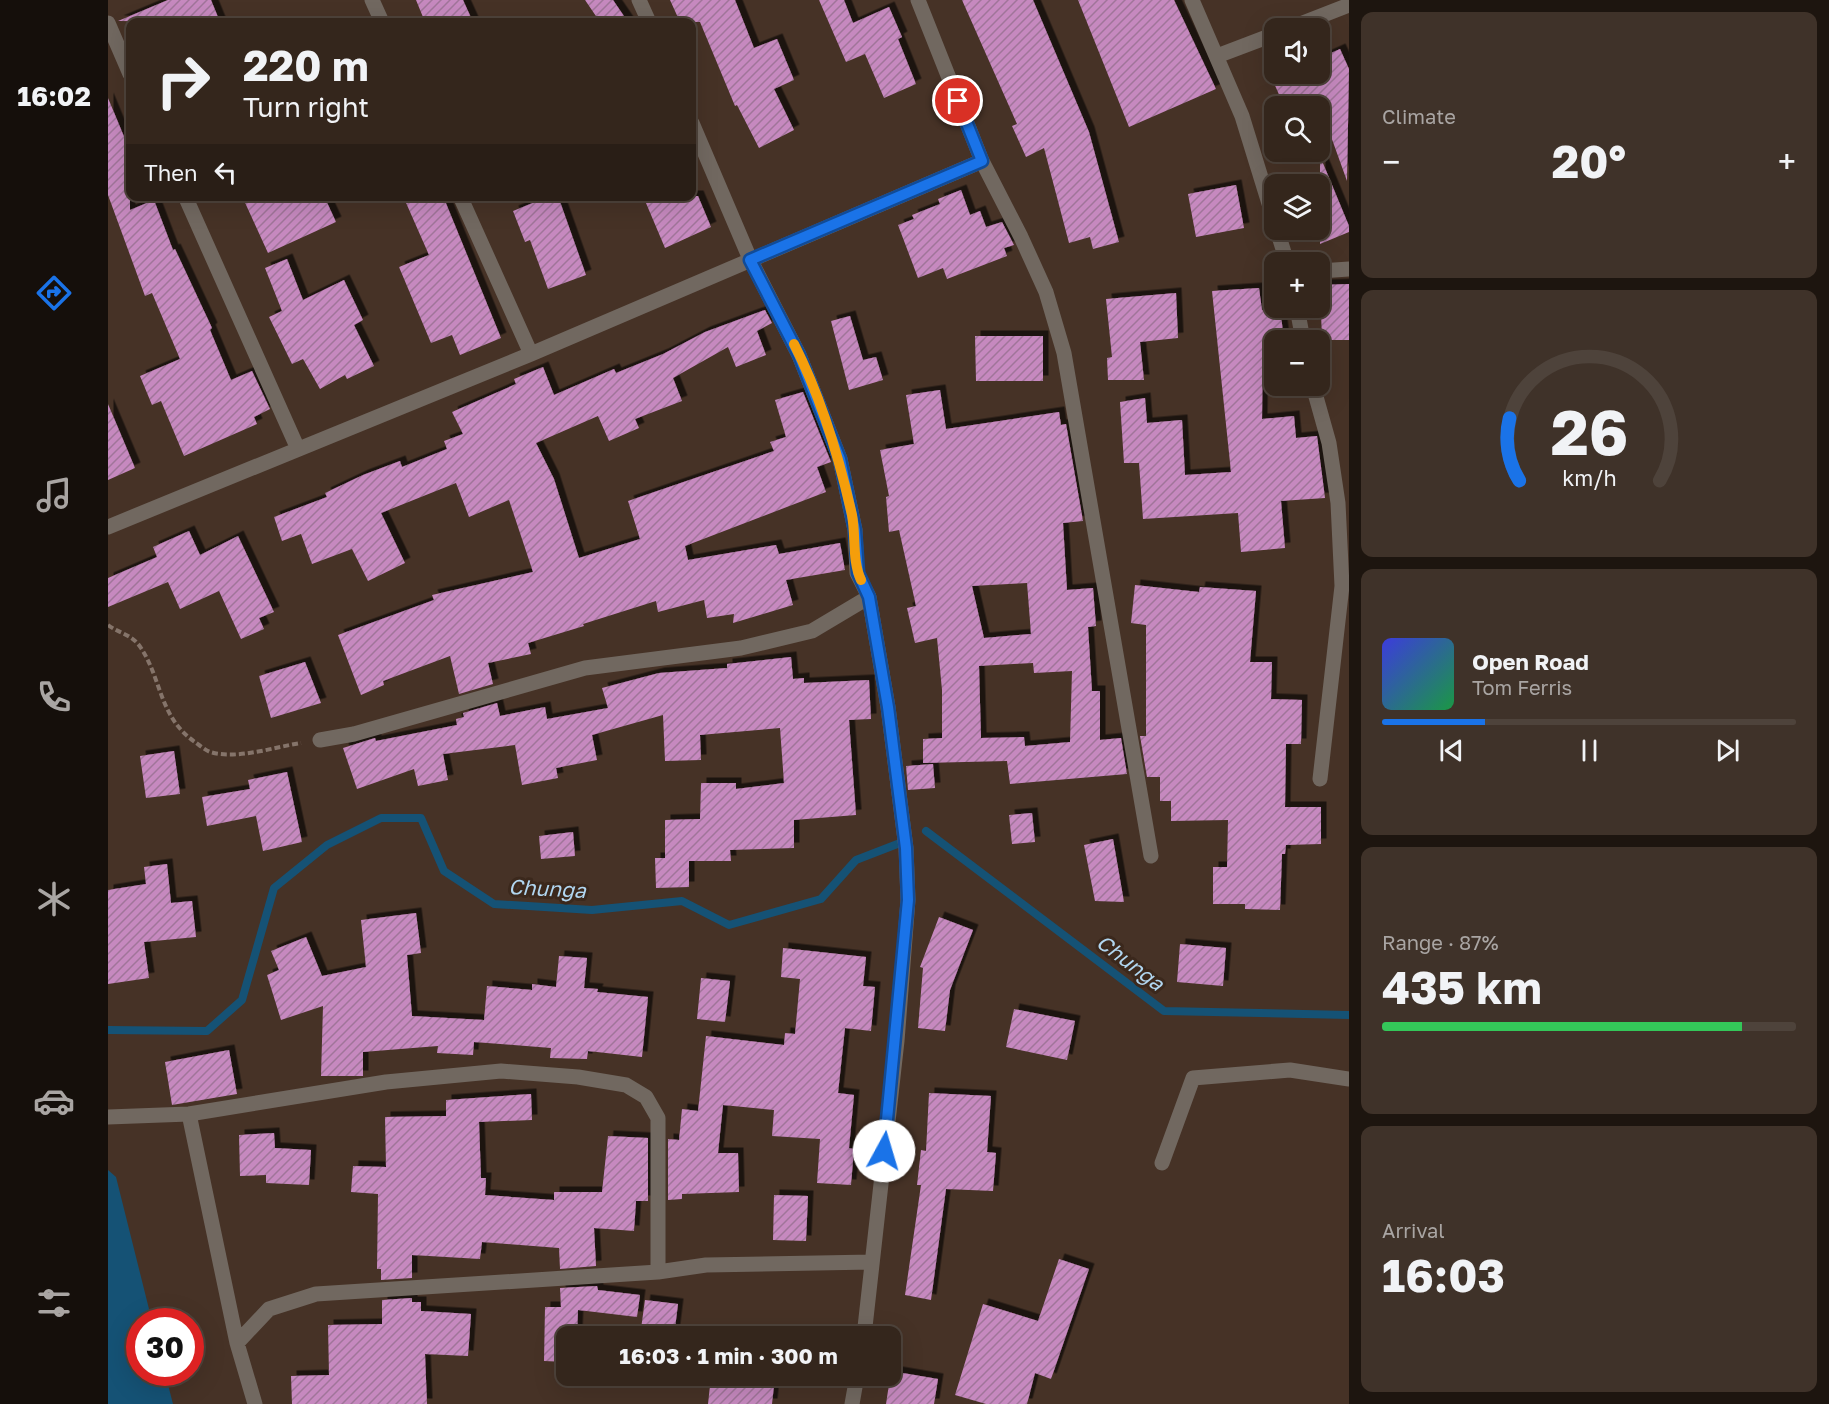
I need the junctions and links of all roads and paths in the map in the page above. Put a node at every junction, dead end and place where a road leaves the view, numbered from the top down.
1 (372, 0) edge
2 (639, 0) edge
3 (918, 0) edge
4 (1192, 0) edge
5 (1349, 5) edge
6 (380, 18) edge
7 (647, 18) edge
8 (1316, 18) edge
9 (108, 23) edge
10 (1264, 38) edge
11 (1216, 56) junction
12 (126, 65) edge
13 (696, 132) edge
14 (982, 161) junction
15 (1264, 188) edge
16 (187, 201) edge
17 (462, 201) edge
18 (750, 260) junction
19 (1349, 269) edge
20 (1330, 270) edge
21 (531, 354) junction
22 (1316, 396) edge
23 (298, 449) junction
24 (108, 527) edge
25 (869, 597) junction
26 (108, 626) edge
27 (320, 740) joint
28 (1320, 779) dead end
29 (1151, 856) dead end
30 (1349, 1079) edge
31 (189, 1114) junction
32 (108, 1117) edge
33 (1162, 1163) dead end
34 (872, 1262) junction
35 (658, 1272) junction
36 (865, 1326) edge
37 (237, 1343) junction
38 (855, 1386) edge
39 (255, 1404) edge
40 (852, 1404) edge

1 - 6 street
2 - 7 street
3 - 14 street
4 - 11 street
5 - 8 street
9 - 12 street
10 - 11 street
11 - 15 street
13 - 18 street
14 - 18 street
14 - 29 street
16 - 23 street
17 - 21 street
18 - 21 street
18 - 25 street
19 - 20 street
21 - 23 street
22 - 28 street
23 - 24 street
25 - 27 street
25 - 34 street
26 - 27 path
30 - 33 street
31 - 32 street
31 - 35 street
31 - 37 street
34 - 35 street
34 - 36 street
35 - 37 street
37 - 39 street
38 - 40 street

